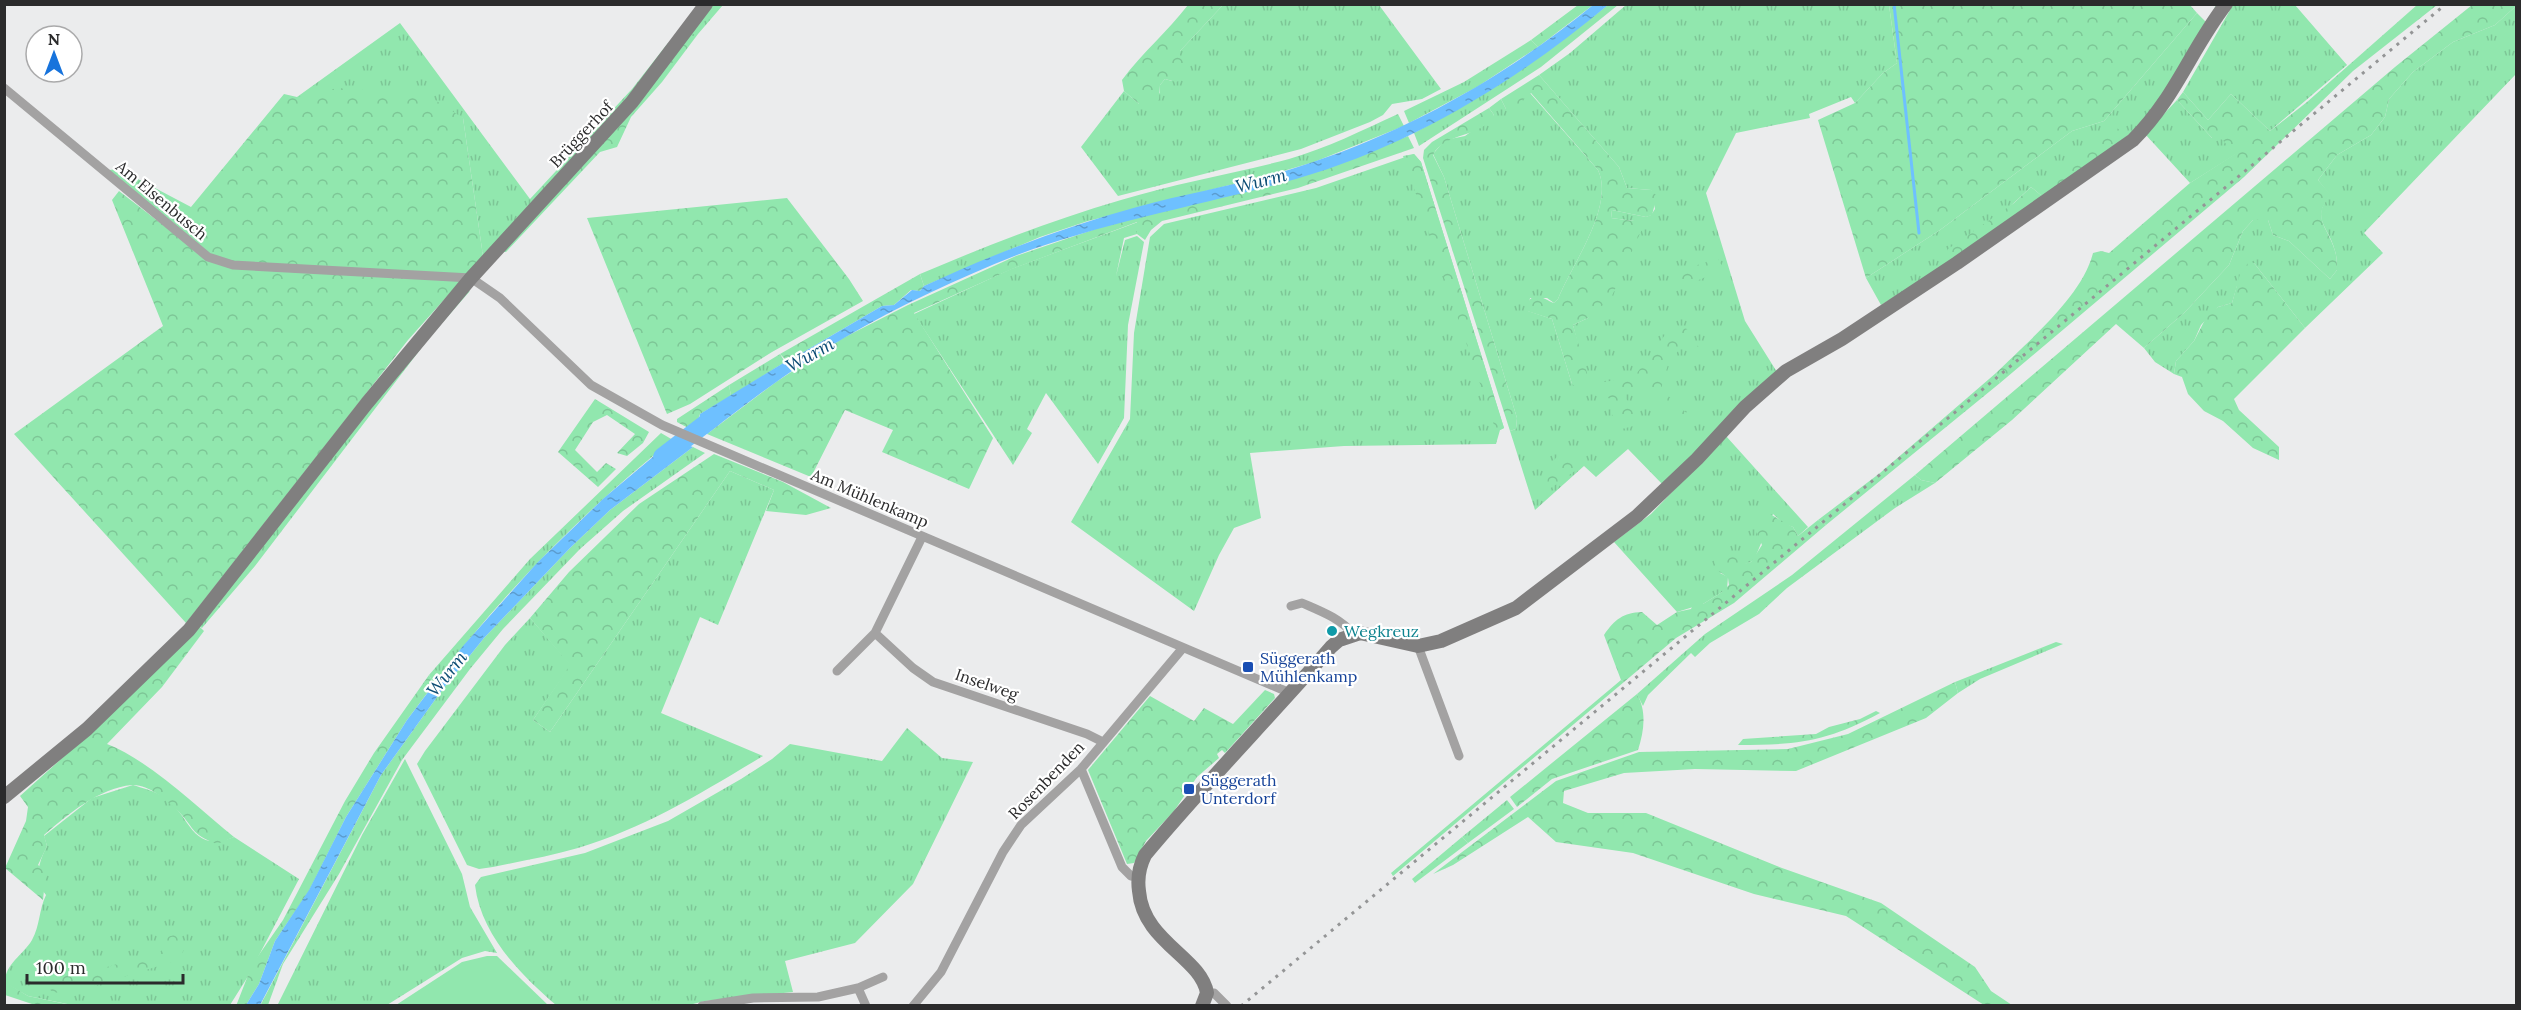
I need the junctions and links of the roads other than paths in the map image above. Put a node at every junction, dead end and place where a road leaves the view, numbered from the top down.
1 (706, 4) edge
2 (2226, 4) edge
3 (4, 88) edge
4 (471, 278) junction
5 (922, 537) junction
6 (1291, 606) dead end
7 (875, 633) junction
8 (1353, 634) junction
9 (1418, 646) junction
10 (1182, 649) junction
11 (837, 671) dead end
12 (1290, 693) junction
13 (1103, 742) junction
14 (1458, 756) dead end
15 (1081, 769) junction
16 (4, 797) edge
17 (1138, 877) junction
18 (883, 977) dead end
19 (858, 988) junction
20 (1205, 999) edge
21 (702, 1005) edge
22 (866, 1005) edge
23 (913, 1005) edge
24 (1227, 1005) edge

1 - 4 main road, Brüggerhof
2 - 9 main road
3 - 4 street, Am Elsenbusch
4 - 5 street, Am Mühlenkamp
4 - 16 main road, Brüggerhof
5 - 7 street
5 - 10 street, Am Mühlenkamp
6 - 8 street
7 - 11 street
7 - 13 street, Inselweg
8 - 9 main road
8 - 12 main road
9 - 14 street
10 - 12 street, Am Mühlenkamp
10 - 13 street, Rosenbenden
12 - 17 main road
13 - 15 street, Rosenbenden
15 - 17 street
15 - 23 street, Rosenbenden
17 - 20 main road
18 - 19 street
19 - 21 street
19 - 22 street
20 - 24 street

